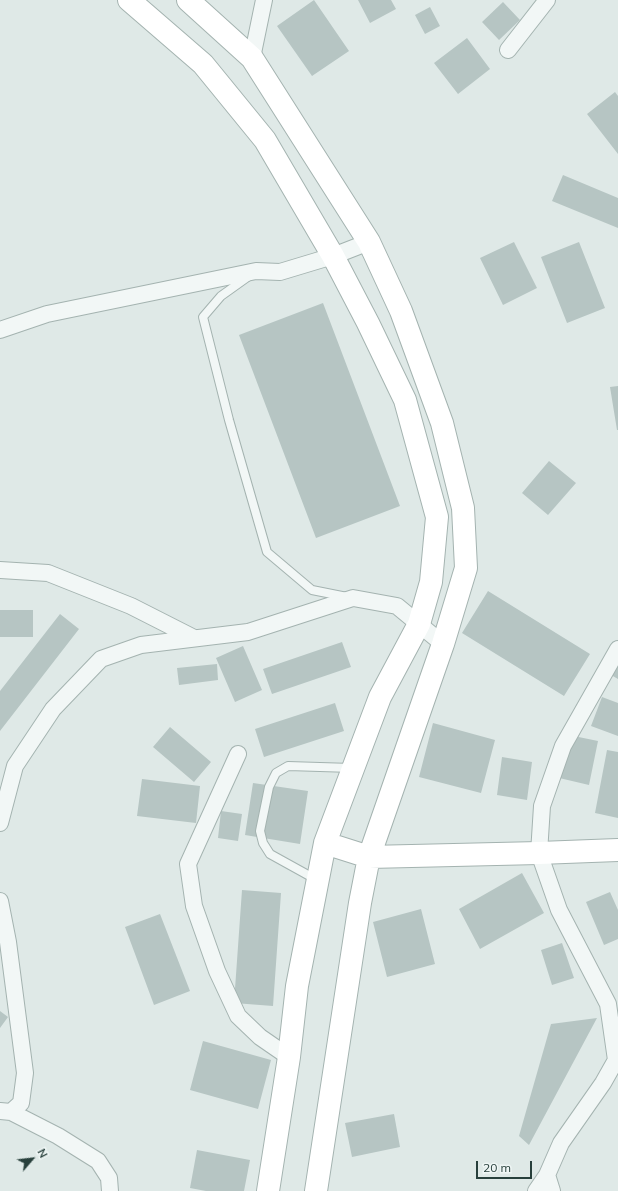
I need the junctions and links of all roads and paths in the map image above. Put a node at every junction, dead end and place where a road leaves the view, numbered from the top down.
1 (128, 0) edge
2 (188, 0) edge
3 (264, 0) edge
4 (547, 0) edge
5 (508, 50) dead end
6 (252, 58) junction
7 (369, 242) junction
8 (333, 256) junction
9 (256, 271) junction
10 (0, 330) edge
11 (0, 570) edge
12 (353, 598) junction
13 (419, 624) junction
14 (194, 638) junction
15 (443, 644) junction
16 (618, 649) edge
17 (238, 754) dead end
18 (353, 768) junction
19 (0, 823) edge
20 (324, 843) junction
21 (618, 850) edge
22 (539, 853) junction
23 (369, 857) junction
24 (317, 881) junction
25 (0, 901) edge
26 (289, 1057) junction
27 (617, 1060) edge
28 (5, 1111) edge
29 (547, 1175) junction
30 (110, 1191) edge
31 (268, 1191) edge
32 (316, 1191) edge
33 (536, 1191) edge
34 (552, 1191) edge

1 - 8 street
2 - 6 street
3 - 6 street
4 - 5 street
6 - 7 street
7 - 8 street
7 - 15 street
8 - 9 street
8 - 13 street
9 - 10 street
9 - 12 lane
11 - 14 street
12 - 13 street
12 - 14 street
13 - 15 street
13 - 18 street
14 - 19 street
15 - 23 street
16 - 22 street
17 - 26 street
18 - 20 street
18 - 24 lane
20 - 23 street
20 - 24 street
21 - 22 street
22 - 23 street
22 - 27 street
23 - 32 street
24 - 26 street
25 - 28 street
26 - 31 street
27 - 29 street
28 - 30 street
29 - 33 street
29 - 34 street

